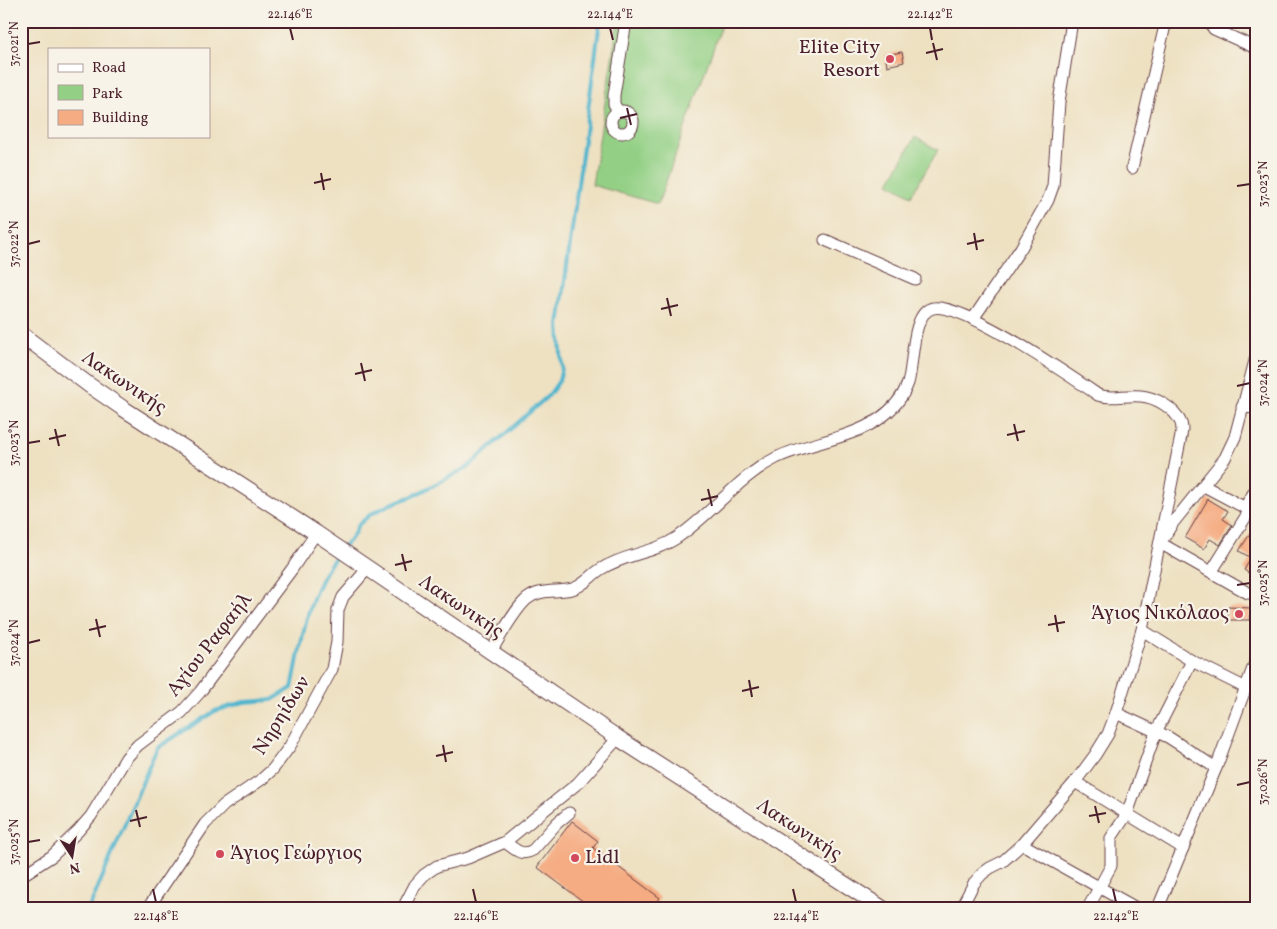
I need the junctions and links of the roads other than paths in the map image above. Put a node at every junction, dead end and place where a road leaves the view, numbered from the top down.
1 (626, 21) edge
2 (1072, 21) edge
3 (1166, 21) edge
4 (1210, 21) edge
5 (1256, 48) edge
6 (618, 111) dead end
7 (1132, 168) dead end
8 (825, 240) dead end
9 (915, 279) dead end
10 (974, 319) junction
11 (24, 342) edge
12 (1256, 357) edge
13 (1242, 406) junction
14 (1256, 408) edge
15 (1204, 486) junction
16 (1256, 489) edge
17 (1250, 510) edge
18 (316, 532) junction
19 (1160, 543) junction
20 (367, 567) junction
21 (1212, 572) junction
22 (1255, 597) edge
23 (1142, 630) junction
24 (491, 651) junction
25 (1192, 660) junction
26 (1256, 660) edge
27 (1246, 688) junction
28 (1116, 714) junction
29 (1156, 732) junction
30 (618, 738) junction
31 (1216, 768) junction
32 (1074, 782) junction
33 (569, 813) dead end
34 (1127, 814) junction
35 (505, 842) junction
36 (1022, 844) junction
37 (1183, 848) junction
38 (21, 876) edge
39 (1100, 887) junction
40 (148, 908) edge
41 (404, 908) edge
42 (882, 908) edge
43 (961, 908) edge
44 (1088, 908) edge
45 (1136, 908) edge
46 (1158, 908) edge

1 - 6 street
2 - 10 street
3 - 7 street
4 - 5 street
8 - 9 street
10 - 19 street
10 - 24 street
11 - 18 main road, Λακωνικής
12 - 13 street
13 - 14 street
13 - 15 street
15 - 17 street
15 - 19 street
16 - 17 street
17 - 21 street
18 - 20 main road, Λακωνικής
18 - 38 street, Αγίου Ραφαήλ
19 - 21 street
19 - 23 street
20 - 24 main road, Λακωνικής
20 - 40 street, Νηρηίδων
21 - 22 street
23 - 25 street
23 - 28 street
24 - 30 main road, Λακωνικής
25 - 27 street
25 - 29 street
26 - 27 street
27 - 31 street
28 - 29 street
28 - 32 street
29 - 31 street
29 - 34 street
30 - 35 street
30 - 42 main road, Λακωνικής
31 - 37 street
32 - 34 street
32 - 36 street
33 - 35 street
34 - 37 street
34 - 39 street
35 - 41 street
36 - 39 street
36 - 43 street
37 - 46 street
39 - 44 street
39 - 45 street

